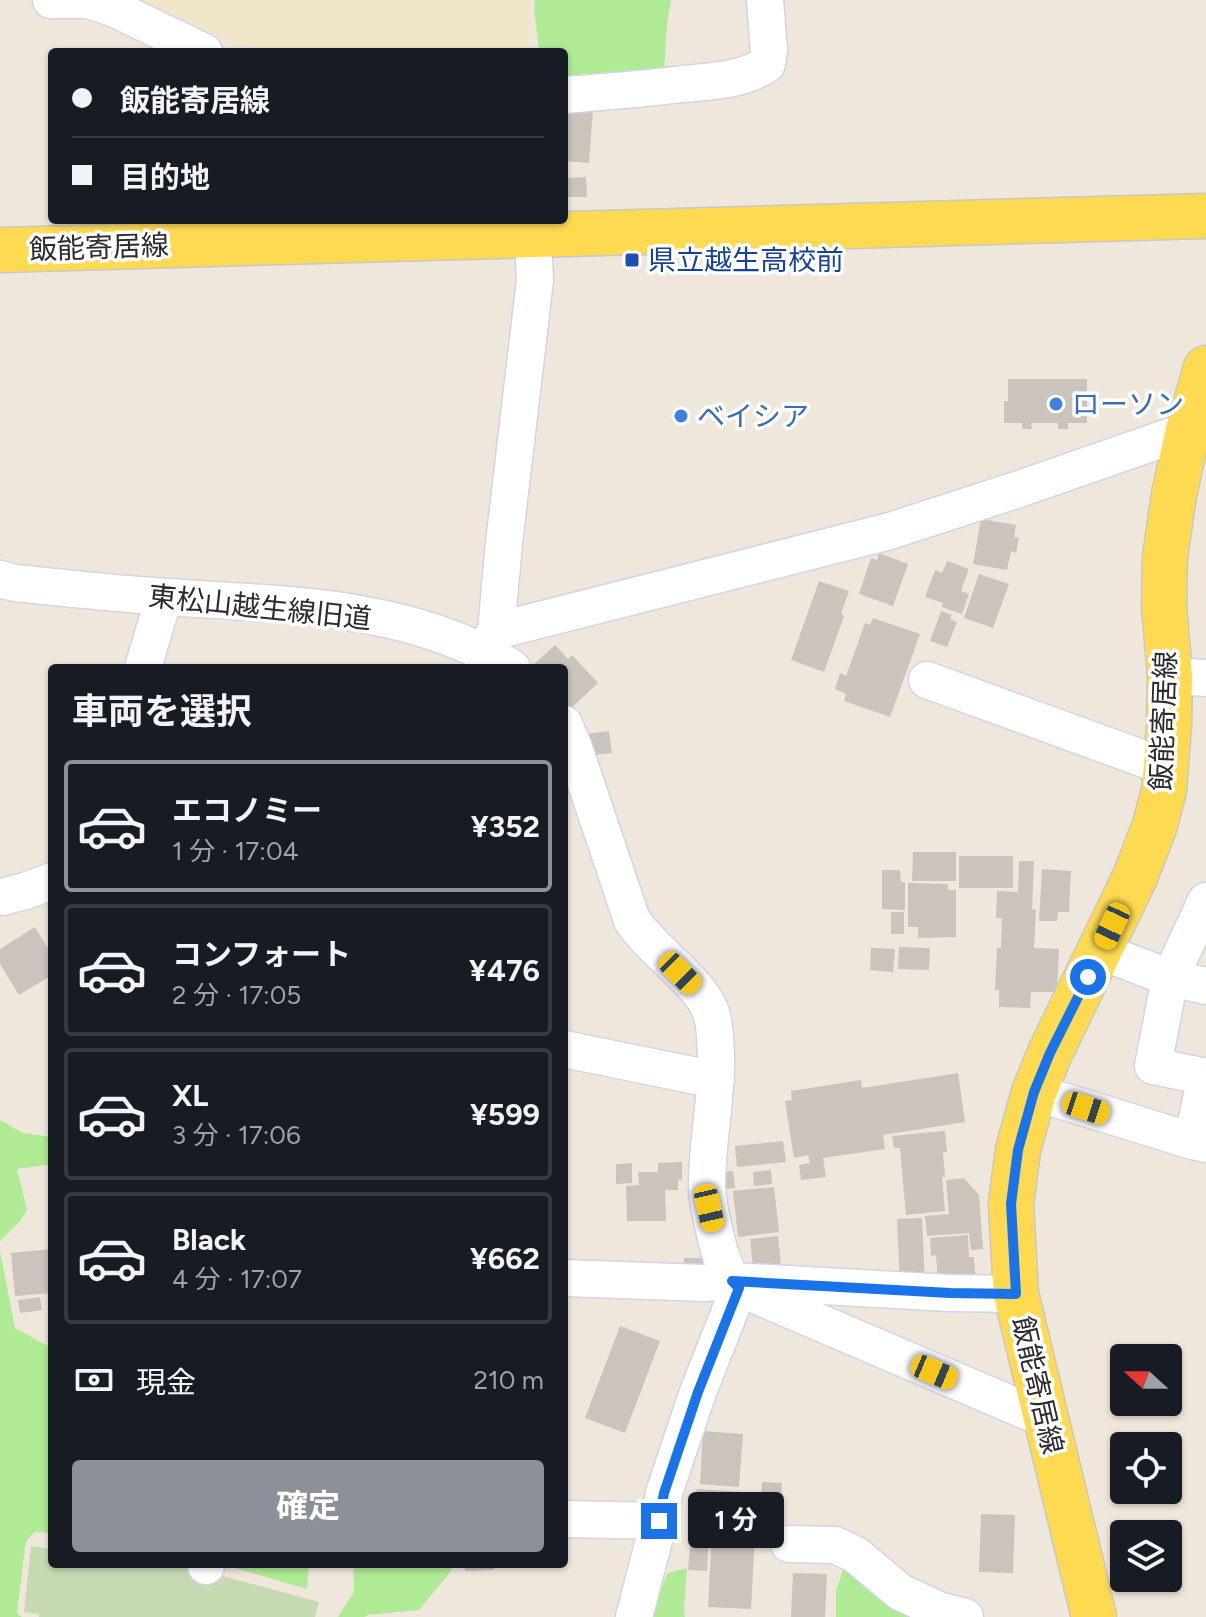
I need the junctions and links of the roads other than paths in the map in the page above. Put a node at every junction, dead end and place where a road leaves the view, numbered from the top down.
1 (51, 0) edge
2 (765, 0) edge
3 (196, 48) edge
4 (568, 95) edge
5 (1206, 216) edge
6 (533, 227) edge
7 (0, 250) edge
8 (1206, 368) edge
9 (1197, 427) edge
10 (0, 579) edge
11 (164, 597) junction
12 (497, 650) edge
13 (144, 664) edge
14 (1188, 677) edge
15 (927, 680) dead end
16 (568, 736) edge
17 (1166, 767) junction
18 (48, 882) edge
19 (2, 897) edge
20 (1206, 901) edge
21 (1100, 951) junction
22 (1170, 978) junction
23 (1206, 986) edge
24 (568, 1050) edge
25 (1206, 1077) edge
26 (716, 1080) junction
27 (1034, 1092) junction
28 (1199, 1143) edge
29 (568, 1278) edge
30 (735, 1284) junction
31 (1016, 1294) junction
32 (1045, 1419) junction
33 (568, 1519) edge
34 (659, 1521) junction
35 (789, 1544) dead end
36 (634, 1617) edge
37 (965, 1617) edge
38 (1086, 1617) edge

1 - 3 street
2 - 4 street
5 - 6 main road, 飯能寄居線
6 - 7 main road, 飯能寄居線
6 - 12 street
8 - 9 main road, 飯能寄居線
9 - 12 street
9 - 14 main road, 飯能寄居線
10 - 11 street, 東松山越生線旧道
11 - 12 street, 東松山越生線旧道
11 - 13 street
14 - 17 main road, 飯能寄居線
15 - 17 street
16 - 26 street
17 - 21 main road, 飯能寄居線
18 - 19 street
20 - 22 street
21 - 22 street
21 - 27 main road, 飯能寄居線
22 - 23 street
22 - 25 street
24 - 26 street
25 - 28 street
26 - 30 street
27 - 28 street
27 - 31 main road, 飯能寄居線
29 - 30 street
30 - 31 street
30 - 32 street
30 - 34 street
31 - 32 main road, 飯能寄居線
32 - 38 main road, 飯能寄居線
33 - 34 street
34 - 36 street
35 - 37 street

